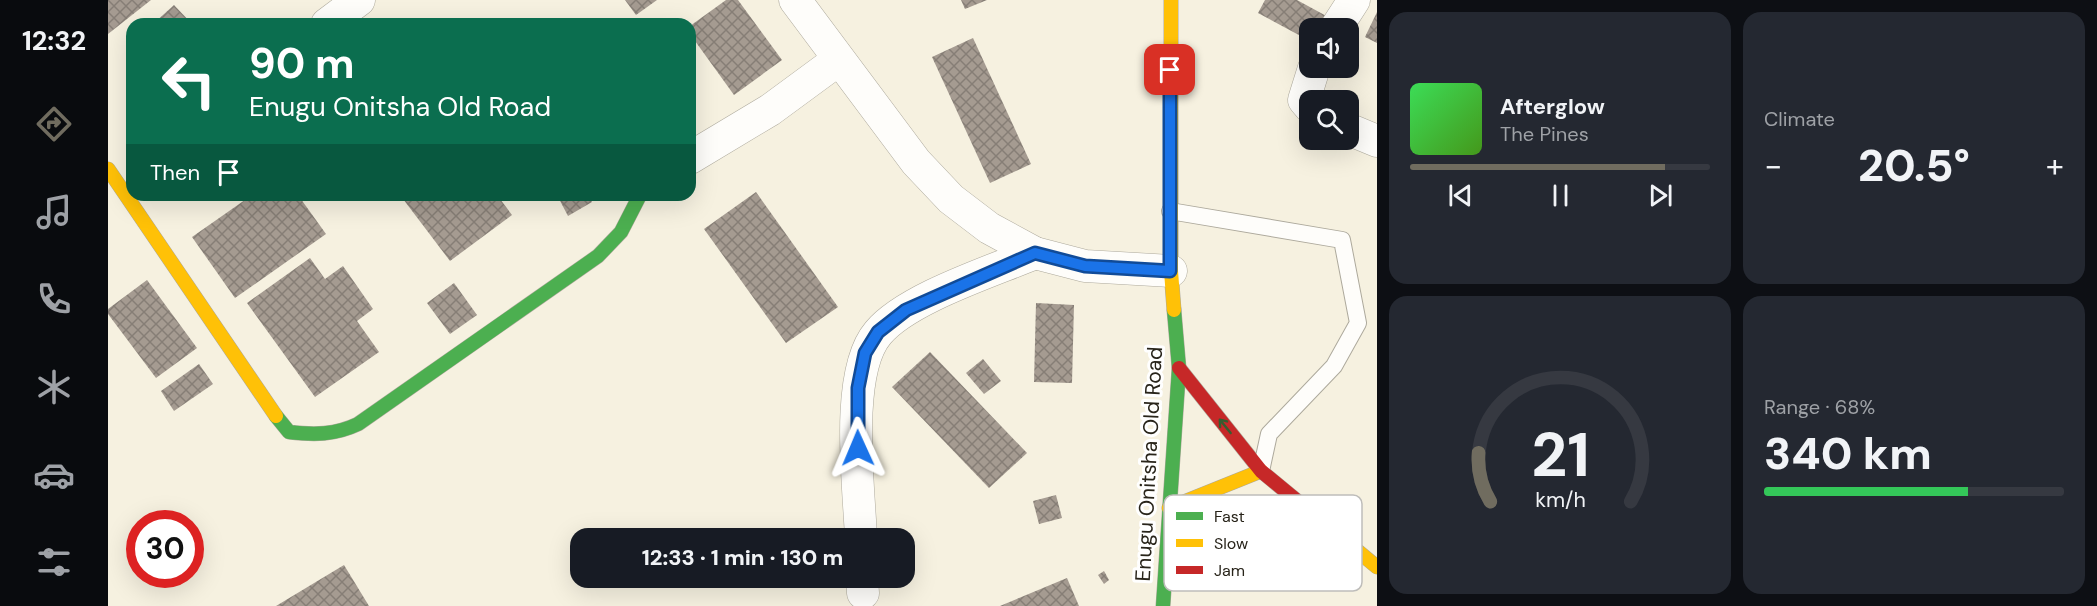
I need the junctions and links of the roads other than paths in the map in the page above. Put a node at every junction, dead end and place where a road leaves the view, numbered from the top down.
1 (358, 0) edge
2 (795, 0) edge
3 (1171, 0) edge
4 (1354, 0) edge
5 (335, 18) edge
6 (1342, 18) edge
7 (838, 60) junction
8 (1359, 134) edge
9 (1377, 141) edge
10 (696, 154) edge
11 (137, 201) edge
12 (637, 201) edge
13 (1170, 211) junction
14 (1035, 253) junction
15 (1170, 271) junction
16 (1179, 368) junction
17 (1261, 471) junction
18 (1170, 495) edge
19 (1201, 495) edge
20 (1290, 495) edge
21 (861, 528) edge
22 (1362, 555) edge
23 (1377, 567) edge
24 (1164, 590) edge
25 (1163, 606) edge

1 - 5 street
2 - 7 street
3 - 13 main road, Enugu Onitsha Old Road
4 - 6 street
7 - 10 street
7 - 14 street
8 - 9 street
11 - 12 main road
13 - 15 main road, Enugu Onitsha Old Road
13 - 17 lane
14 - 15 street
14 - 21 street
15 - 16 main road, Enugu Onitsha Old Road
17 -> 16 main road
16 - 18 main road, Enugu Onitsha Old Road
17 - 19 main road
17 - 20 main road
22 - 23 main road
24 - 25 main road, Enugu Onitsha Old Road

